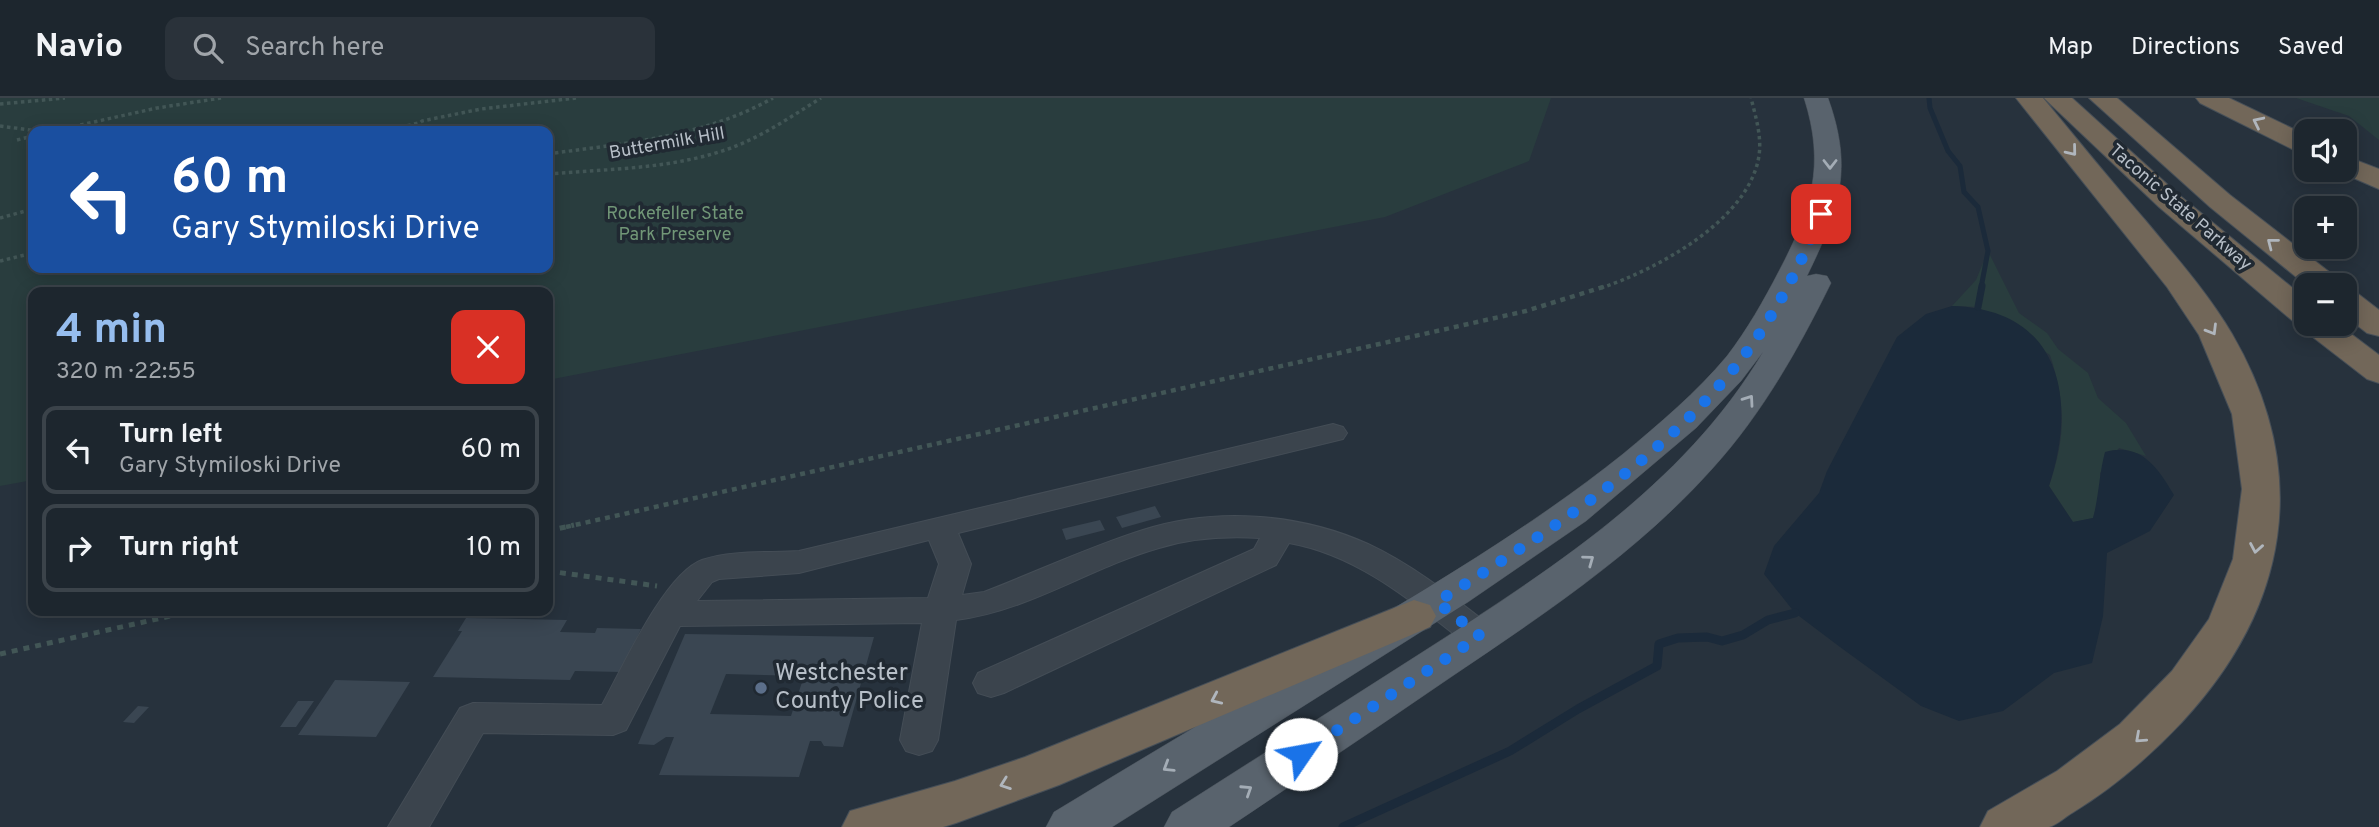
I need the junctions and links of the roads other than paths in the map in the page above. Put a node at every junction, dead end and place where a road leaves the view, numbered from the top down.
1 (1816, 98) edge
2 (1836, 98) edge
3 (2029, 98) edge
4 (2057, 98) edge
5 (2102, 98) edge
6 (2209, 98) edge
7 (2294, 139) edge
8 (2357, 170) edge
9 (2379, 180) edge
10 (2311, 273) edge
11 (2294, 305) edge
12 (2357, 309) edge
13 (2379, 326) edge
14 (2332, 336) edge
15 (2379, 372) edge
16 (1333, 433) dead end
17 (939, 527) junction
18 (1281, 530) junction
19 (677, 602) junction
20 (1425, 609) junction
21 (941, 610) junction
22 (1480, 636) junction
23 (990, 683) dead end
24 (919, 740) dead end
25 (408, 827) edge
26 (868, 827) edge
27 (1071, 827) edge
28 (1189, 827) edge
29 (2006, 827) edge

1 -> 20 main road
22 -> 2 main road
3 -> 29 highway
4 - 11 highway, Taconic State Parkway
10 -> 5 highway, Taconic State Parkway
7 -> 6 highway
8 - 9 highway
12 - 13 highway
14 - 15 highway
16 - 17 lane
17 - 19 lane
17 - 21 lane
18 - 20 lane
18 - 21 lane
18 - 23 lane
19 - 21 lane
19 - 25 lane
20 - 22 lane
20 -> 26 highway
20 -> 27 main road
21 - 24 lane
28 -> 22 main road

